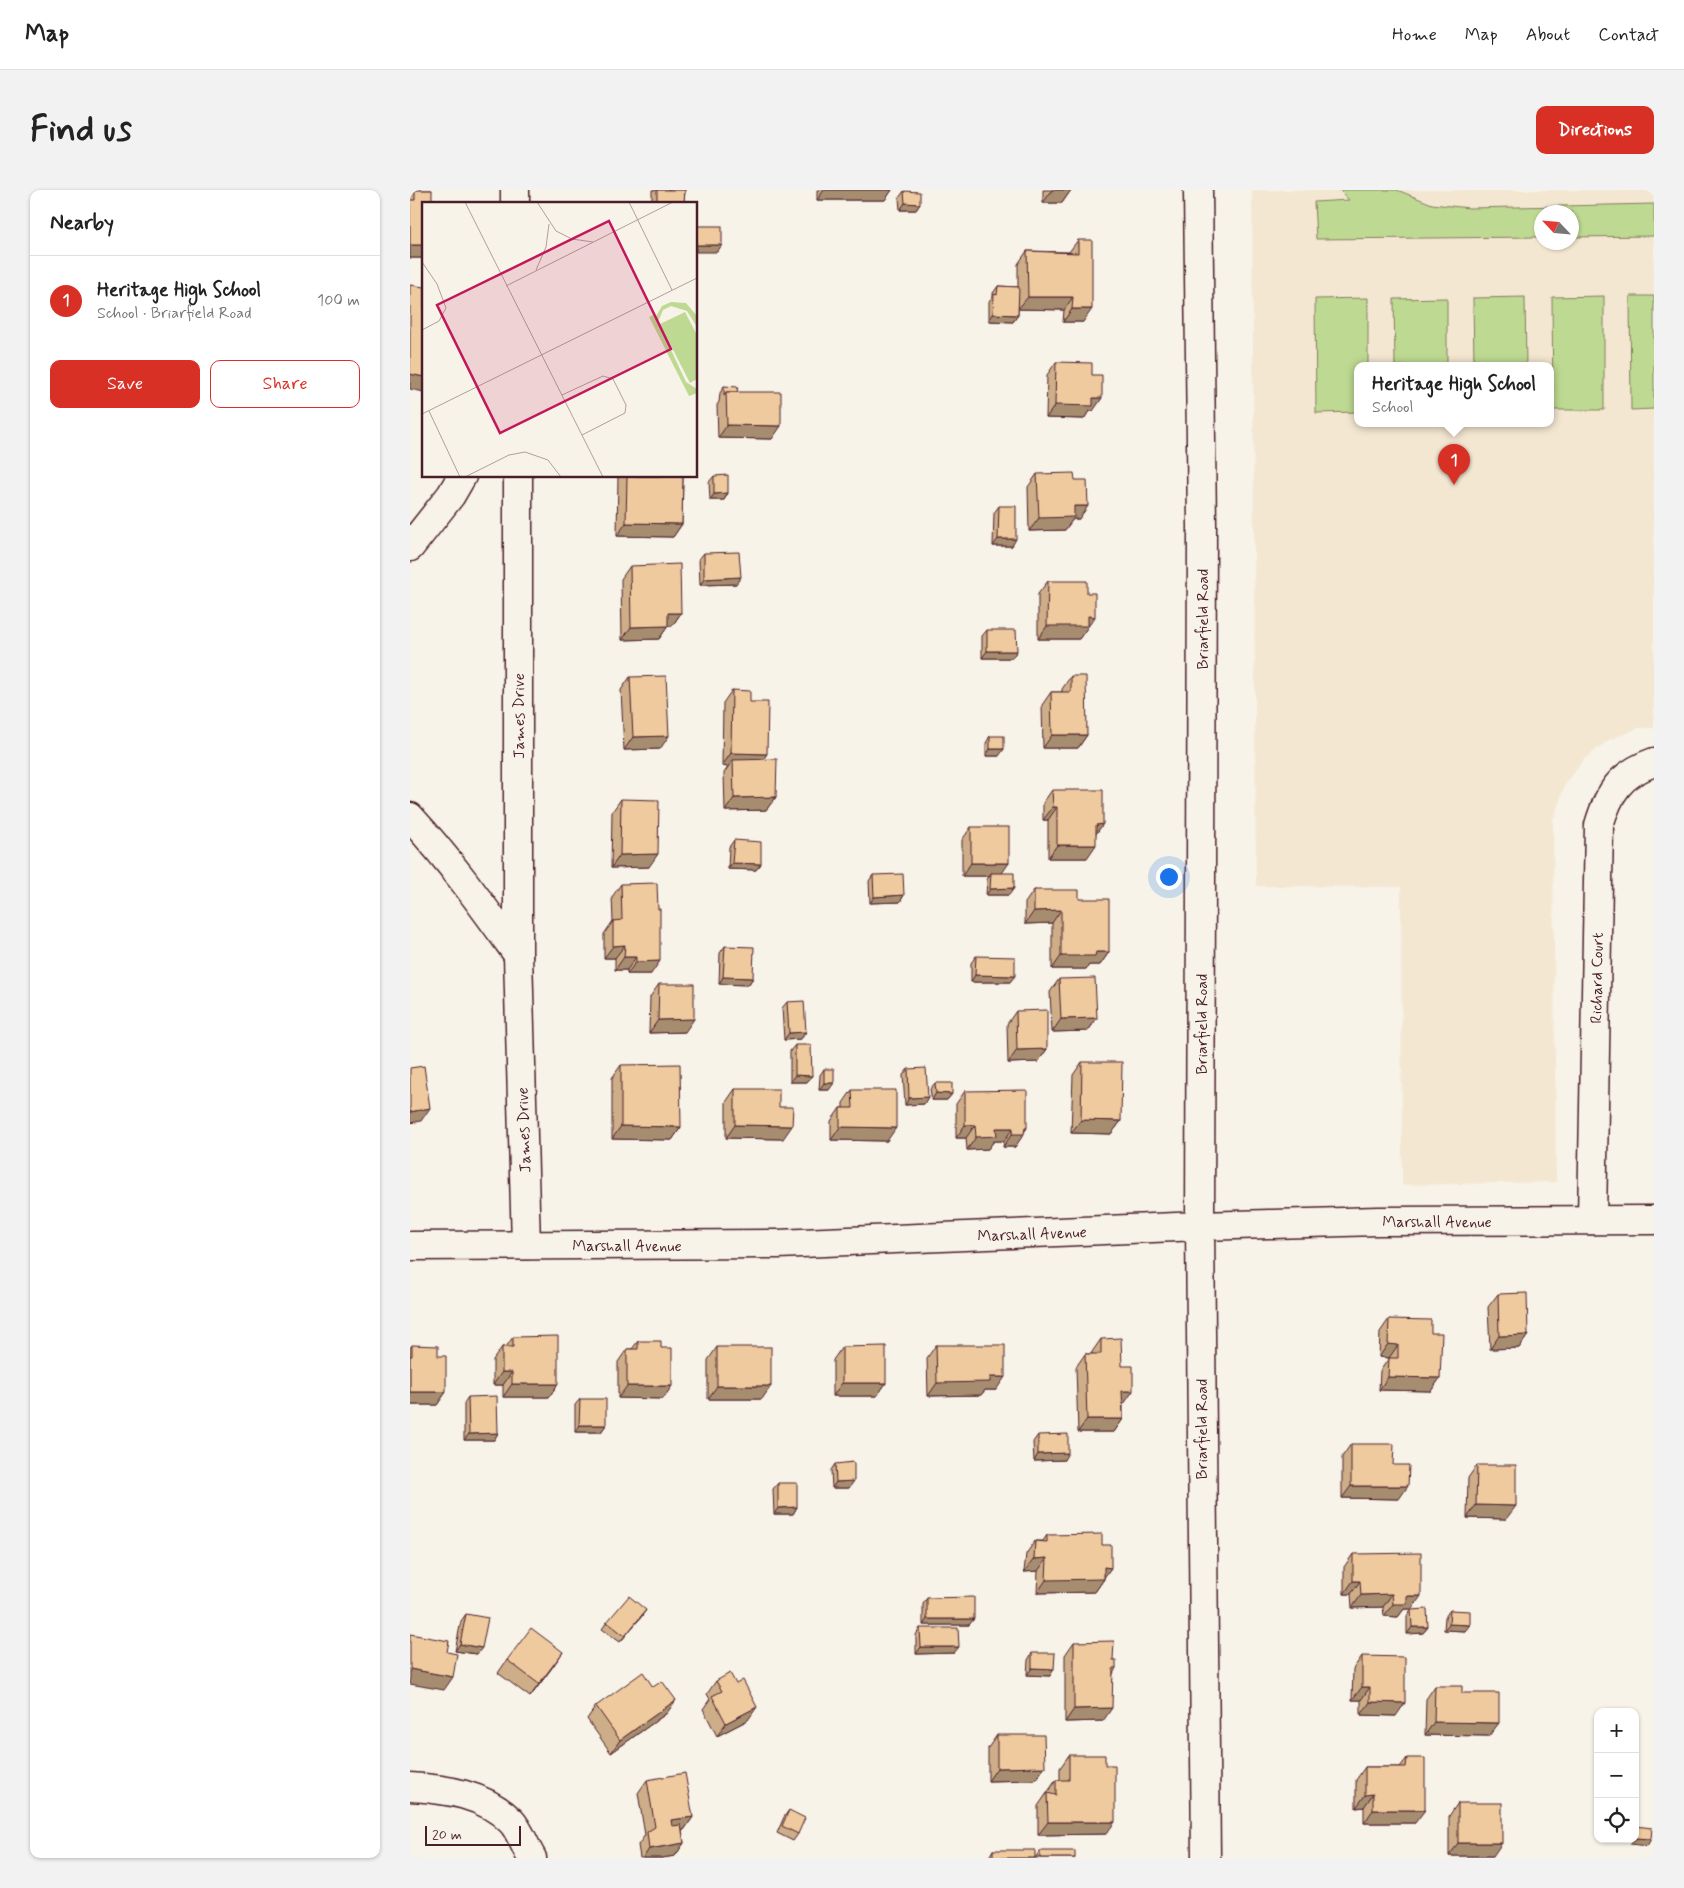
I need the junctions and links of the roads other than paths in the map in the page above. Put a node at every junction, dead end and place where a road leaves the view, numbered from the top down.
1 (1198, 190) edge
2 (461, 478) edge
3 (518, 478) edge
4 (410, 547) edge
5 (1654, 762) edge
6 (410, 817) edge
7 (518, 956) junction
8 (1592, 1220) junction
9 (1654, 1220) edge
10 (1200, 1226) junction
11 (526, 1245) junction
12 (410, 1246) edge
13 (410, 1787) edge
14 (532, 1858) edge
15 (1206, 1858) edge

1 - 10 street, Briarfield Road
2 - 4 street
3 - 7 street, James Drive
5 - 8 street, Richard Court
6 - 7 street
7 - 11 street, James Drive
8 - 9 street, Marshall Avenue
8 - 10 street, Marshall Avenue
10 - 11 street, Marshall Avenue
10 - 15 street, Briarfield Road
11 - 12 street, Marshall Avenue
13 - 14 street

